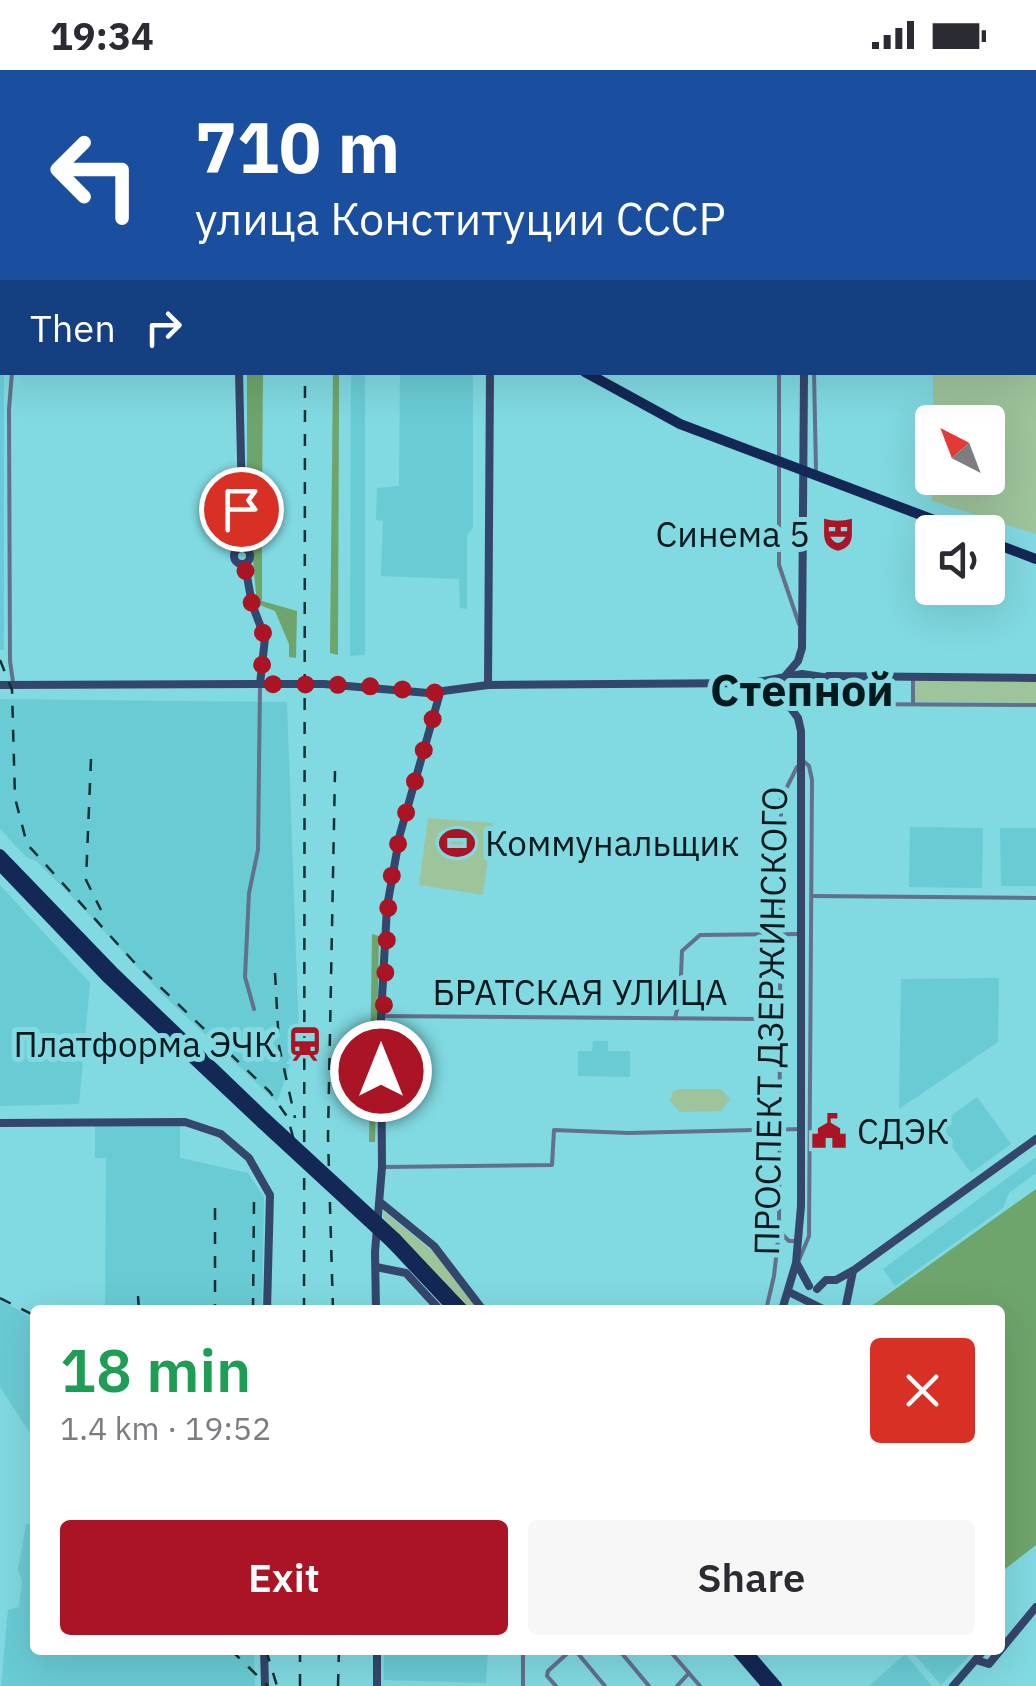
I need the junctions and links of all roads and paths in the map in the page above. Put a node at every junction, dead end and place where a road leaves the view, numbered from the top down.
1 (12, 375) edge
2 (239, 375) edge
3 (490, 375) edge
4 (591, 375) edge
5 (780, 375) edge
6 (804, 375) edge
7 (814, 375) edge
8 (779, 462) junction
9 (802, 470) junction
10 (816, 475) junction
11 (921, 515) edge
12 (1005, 547) edge
13 (1036, 559) edge
14 (802, 632) junction
15 (802, 648) junction
16 (820, 676) junction
17 (781, 677) junction
18 (856, 677) junction
19 (913, 677) junction
20 (1036, 678) edge
21 (752, 683) junction
22 (260, 684) junction
23 (0, 685) edge
24 (14, 685) junction
25 (488, 685) junction
26 (440, 693) junction
27 (770, 693) junction
28 (834, 695) junction
29 (787, 702) junction
30 (816, 704) junction
31 (913, 704) junction
32 (1036, 705) edge
33 (801, 731) junction
34 (802, 760) junction
35 (0, 854) edge
36 (0, 866) edge
37 (813, 896) junction
38 (1036, 898) edge
39 (801, 934) junction
40 (778, 935) junction
41 (77, 940) junction
42 (807, 999) junction
43 (254, 1009) dead end
44 (381, 1016) junction
45 (675, 1018) junction
46 (778, 1019) junction
47 (0, 1122) edge
48 (802, 1128) junction
49 (780, 1129) junction
50 (1036, 1139) edge
51 (382, 1167) junction
52 (380, 1202) junction
53 (779, 1231) junction
54 (393, 1241) junction
55 (789, 1241) junction
56 (799, 1242) junction
57 (777, 1254) junction
58 (796, 1263) junction
59 (376, 1267) junction
60 (854, 1270) junction
61 (792, 1280) junction
62 (836, 1280) junction
63 (813, 1287) junction
64 (848, 1289) junction
65 (789, 1292) junction
66 (267, 1305) edge
67 (376, 1305) edge
68 (435, 1305) edge
69 (450, 1305) edge
70 (459, 1305) edge
71 (479, 1305) edge
72 (767, 1305) edge
73 (784, 1305) edge
74 (816, 1305) edge
75 (820, 1305) edge
76 (843, 1305) edge
77 (1036, 1606) edge
78 (1005, 1642) edge
79 (264, 1655) edge
80 (378, 1655) edge
81 (523, 1655) edge
82 (566, 1655) edge
83 (577, 1655) edge
84 (623, 1655) edge
85 (673, 1655) edge
86 (740, 1655) edge
87 (750, 1655) edge
88 (980, 1655) edge
89 (995, 1655) edge
90 (976, 1660) junction
91 (689, 1674) junction
92 (265, 1686) edge
93 (377, 1686) edge
94 (523, 1686) edge
95 (556, 1686) edge
96 (605, 1686) edge
97 (650, 1686) edge
98 (678, 1686) edge
99 (700, 1686) edge
100 (768, 1686) edge
101 (777, 1686) edge
102 (953, 1686) edge

1 - 24 street
2 - 22 main road
3 - 25 main road
4 - 8 main road
5 - 8 street
6 - 9 main road
7 - 10 street
8 - 9 main road
8 - 14 street
9 - 10 main road
9 - 14 main road
10 - 11 main road
12 - 13 main road
14 - 15 main road
15 - 16 main road
15 - 17 main road
16 - 17 main road
16 - 18 main road
16 - 28 main road
17 - 21 main road
17 - 27 main road
18 - 19 main road
18 - 28 main road
19 - 20 main road
19 - 31 street
21 - 25 main road
21 - 27 main road
22 - 24 main road
22 - 26 main road, bridge
22 - 43 street
23 - 24 main road
25 - 26 main road
26 - 44 main road
27 - 29 main road
28 - 30 main road
28 - 31 street
29 - 30 main road
29 - 33 main road, ПРОСПЕКТ ДЗЕРЖИНСКОГО
30 - 33 main road
31 - 32 street
33 - 34 main road, ПРОСПЕКТ ДЗЕРЖИНСКОГО
34 - 37 street
34 - 39 main road, ПРОСПЕКТ ДЗЕРЖИНСКОГО
34 - 40 street
35 - 41 main road
36 - 41 main road
37 - 38 street
37 - 42 street
39 - 40 street
39 - 42 main road, ПРОСПЕКТ ДЗЕРЖИНСКОГО
40 - 45 street
40 - 46 street
41 - 54 main road, bridge
42 - 48 main road, ПРОСПЕКТ ДЗЕРЖИНСКОГО
42 - 58 street
44 - 45 street, БРАТСКАЯ УЛИЦА
44 - 51 main road
45 - 46 street, БРАТСКАЯ УЛИЦА
46 - 49 street
47 - 66 main road
48 - 49 street
48 - 56 main road, ПРОСПЕКТ ДЗЕРЖИНСКОГО
49 - 51 street
49 - 53 street
50 - 60 main road
51 - 52 main road
52 - 59 main road
52 - 71 main road
53 - 55 street
53 - 57 street
54 - 69 main road
54 - 70 main road
55 - 56 street
55 - 57 street
56 - 58 main road, ПРОСПЕКТ ДЗЕРЖИНСКОГО
57 - 72 street
58 - 61 main road, ПРОСПЕКТ ДЗЕРЖИНСКОГО
58 - 63 main road
59 - 67 main road
59 - 68 main road
60 - 62 main road
60 - 64 main road
61 - 63 main road
61 - 65 main road, ПРОСПЕКТ ДЗЕРЖИНСКОГО
62 - 63 main road
62 - 64 main road
63 - 75 main road
64 - 76 main road
65 - 73 main road, ПРОСПЕКТ ДЗЕРЖИНСКОГО
65 - 74 main road
77 - 78 main road
79 - 92 main road
80 - 93 main road
81 - 94 street
82 - 95 street
83 - 96 street
84 - 97 street
85 - 91 street
86 - 100 main road
87 - 101 main road
88 - 90 main road
89 - 90 main road
90 - 102 main road
91 - 98 street
91 - 99 street

